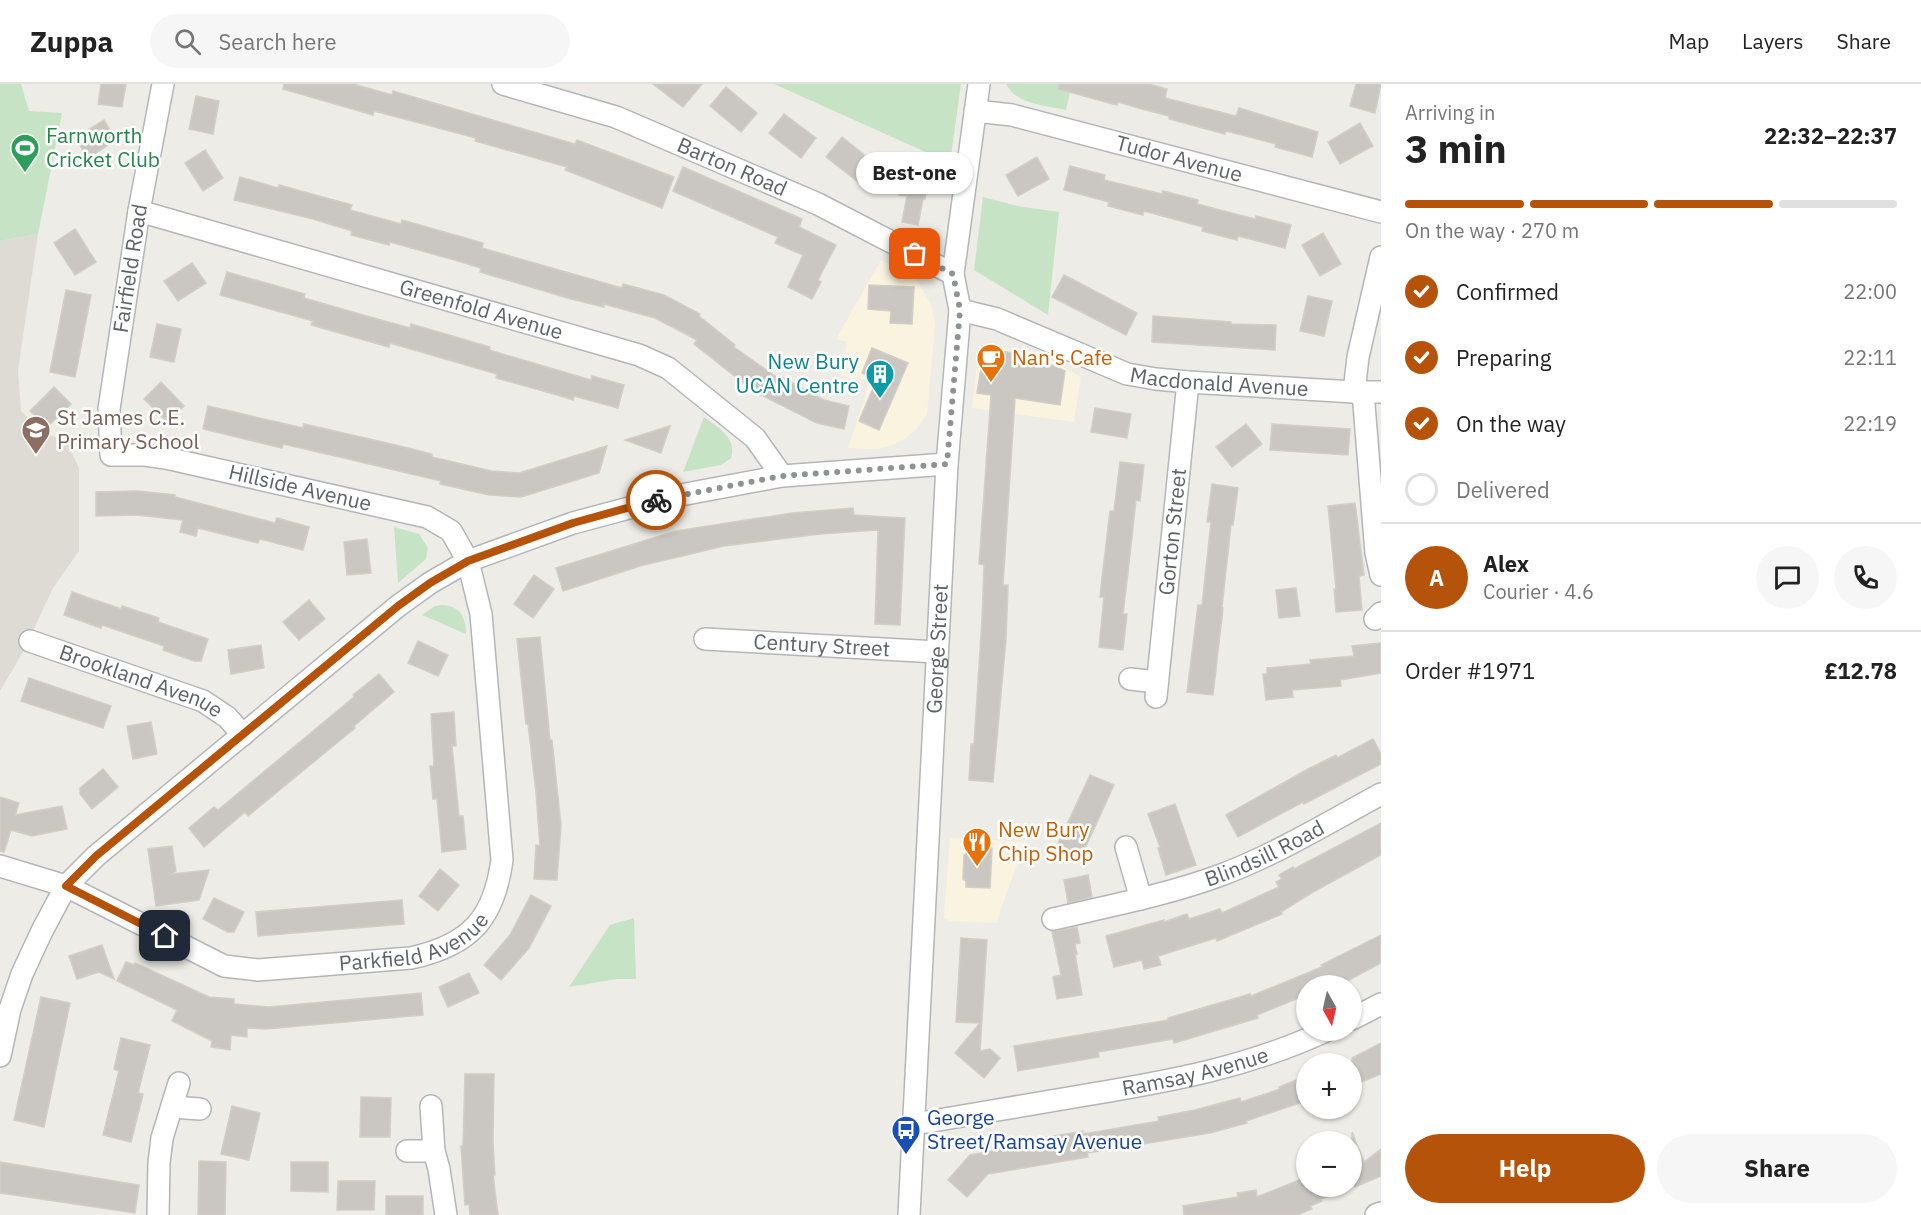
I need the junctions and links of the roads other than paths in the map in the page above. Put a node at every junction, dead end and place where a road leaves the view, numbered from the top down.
1 (163, 84) edge
2 (502, 84) edge
3 (979, 84) edge
4 (975, 111) junction
5 (139, 210) junction
6 (1381, 212) edge
7 (1381, 257) edge
8 (953, 274) junction
9 (960, 310) junction
10 (1188, 382) junction
11 (1366, 392) edge
12 (111, 455) joint
13 (947, 464) junction
14 (782, 476) junction
15 (468, 561) junction
16 (1381, 575) edge
17 (705, 639) dead end
18 (30, 641) dead end
19 (937, 652) junction
20 (1130, 679) dead end
21 (243, 735) junction
22 (1381, 794) edge
23 (1126, 847) dead end
24 (0, 866) edge
25 (66, 886) junction
26 (1141, 899) junction
27 (1053, 919) dead end
28 (1381, 1004) edge
29 (1362, 1014) edge
30 (1301, 1041) edge
31 (0, 1056) edge
32 (179, 1083) dead end
33 (431, 1106) dead end
34 (171, 1107) junction
35 (200, 1109) dead end
36 (915, 1124) junction
37 (407, 1151) dead end
38 (434, 1151) junction
39 (1381, 1213) edge
40 (158, 1215) edge
41 (446, 1215) edge
42 (909, 1215) edge
43 (1376, 1215) edge

1 - 5 street, Fairfield Road
2 - 8 street, Barton Road
3 - 4 street, George Street
4 - 6 street, Tudor Avenue
4 - 8 street, George Street
5 - 12 street, Fairfield Road
5 - 14 street, Greenfold Avenue
7 - 11 street
8 - 9 street, George Street
9 - 10 street, Macdonald Avenue
9 - 13 street, George Street
10 - 11 street, Macdonald Avenue
10 - 20 street, Gorton Street
11 - 16 street
12 - 15 street, Hillside Avenue
13 - 14 street
13 - 19 street, George Street
14 - 15 street
15 - 21 street
15 - 25 street, Parkfield Avenue
17 - 19 street, Century Street
18 - 21 street, Brookland Avenue
19 - 36 street, George Street
21 - 25 street
22 - 26 street, Blindsill Road
23 - 26 street
24 - 25 street, Parkfield Avenue
25 - 31 street
26 - 27 street, Blindsill Road
28 - 29 street
30 - 36 street, Ramsay Avenue
32 - 34 street
33 - 38 street
34 - 35 street
34 - 40 street
36 - 42 street, George Street
37 - 38 street
38 - 41 street
39 - 43 street

